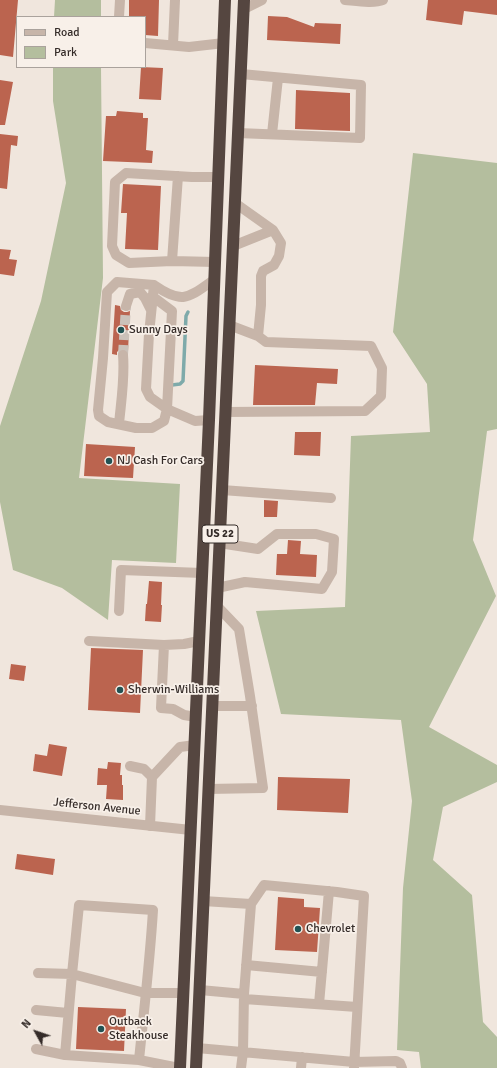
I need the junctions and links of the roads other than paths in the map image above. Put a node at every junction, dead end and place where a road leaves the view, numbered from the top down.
1 (120, 0) edge
2 (175, 0) edge
3 (225, 0) edge
4 (262, 0) edge
5 (345, 0) edge
6 (383, 0) edge
7 (244, 4) edge
8 (119, 16) edge
9 (224, 42) junction
10 (146, 43) edge
11 (173, 45) junction
12 (241, 74) junction
13 (278, 78) junction
14 (238, 133) junction
15 (272, 134) junction
16 (178, 176) junction
17 (218, 177) junction
18 (235, 203) junction
19 (273, 230) junction
20 (233, 246) junction
21 (172, 262) junction
22 (215, 262) junction
23 (214, 279) junction
24 (154, 285) junction
25 (152, 296) junction
26 (126, 306) tunnel mouth
27 (151, 310) junction
28 (229, 325) junction
29 (258, 336) junction
30 (122, 355) tunnel mouth
31 (167, 409) junction
32 (225, 412) junction
33 (209, 420) junction
34 (119, 424) junction
35 (222, 490) junction
36 (330, 498) dead end
37 (220, 543) junction
38 (202, 573) junction
39 (217, 588) junction
40 (217, 606) junction
41 (119, 611) dead end
42 (89, 641) dead end
43 (199, 641) junction
44 (164, 645) junction
45 (212, 706) junction
46 (252, 706) junction
47 (196, 717) junction
48 (195, 745) junction
49 (130, 766) dead end
50 (152, 777) junction
51 (208, 789) junction
52 (0, 810) edge
53 (150, 826) junction
54 (191, 830) junction
55 (333, 891) junction
56 (203, 901) junction
57 (251, 904) junction
58 (246, 965) junction
59 (322, 972) junction
60 (38, 973) dead end
61 (72, 974) junction
62 (200, 990) junction
63 (145, 993) junction
64 (184, 993) junction
65 (244, 996) junction
66 (319, 1004) junction
67 (357, 1007) junction
68 (36, 1010) dead end
69 (68, 1013) junction
70 (197, 1048) junction
71 (36, 1050) dead end
72 (243, 1052) junction
73 (65, 1055) junction
74 (302, 1057) junction
75 (140, 1060) junction
76 (354, 1065) edge
77 (180, 1068) edge
78 (196, 1068) edge
79 (241, 1068) edge
80 (301, 1068) edge
81 (402, 1068) edge

1 - 8 street
2 - 11 street
3 - 9 highway, US 22
4 - 7 street
5 - 6 street
7 - 12 highway, US 22
9 - 11 street
9 - 17 highway, US 22
10 - 11 street
12 - 13 street
12 - 14 highway, US 22
13 - 15 street
13 - 15 street
14 - 15 street
14 - 18 highway, US 22
16 - 17 street
16 - 21 street
16 - 21 street
17 - 22 highway, US 22
18 - 19 street
18 - 20 highway, US 22
19 - 20 street
19 - 29 street
20 - 28 highway, US 22
21 - 22 street
22 - 23 highway, US 22
23 - 24 street
23 - 33 highway, US 22
24 - 25 street
24 - 34 street
25 - 27 street
25 - 31 street
26 - 27 street
27 - 31 street
28 - 29 street
28 - 32 highway, US 22
29 - 32 street
30 - 34 street
31 - 33 street
31 - 34 street
32 - 35 highway, US 22
33 - 38 highway, US 22
35 - 36 street
35 - 37 highway, US 22
37 - 39 highway, US 22
37 - 39 street
38 - 41 street
38 - 43 highway, US 22
39 - 40 highway, US 22
40 - 45 highway, US 22
40 - 46 street
42 - 44 street
43 - 44 street
43 - 47 highway, US 22
44 - 47 street
45 - 46 street
45 - 51 highway, US 22
46 - 51 street
47 - 48 highway, US 22
48 - 50 street
48 - 54 highway, US 22
49 - 50 street
50 - 53 street
51 - 56 highway, US 22
52 - 53 street, Jefferson Avenue
53 - 54 street, Jefferson Avenue
54 - 64 highway, US 22
55 - 57 street
55 - 59 street
55 - 67 street
56 - 57 street
56 - 62 highway, US 22
57 - 58 street
58 - 59 street
58 - 65 street
59 - 66 street
60 - 61 street
61 - 63 street
61 - 63 street
61 - 69 street
62 - 65 street
62 - 70 highway, US 22
63 - 64 street
63 - 75 street
64 - 77 highway, US 22
65 - 66 street
65 - 72 street
66 - 67 street
67 - 76 street
68 - 69 street
69 - 73 street
70 - 72 street
70 - 78 highway, US 22
71 - 73 street
72 - 74 street
72 - 79 street
73 - 75 street
74 - 76 street
74 - 80 street
75 - 77 street
76 - 81 street

